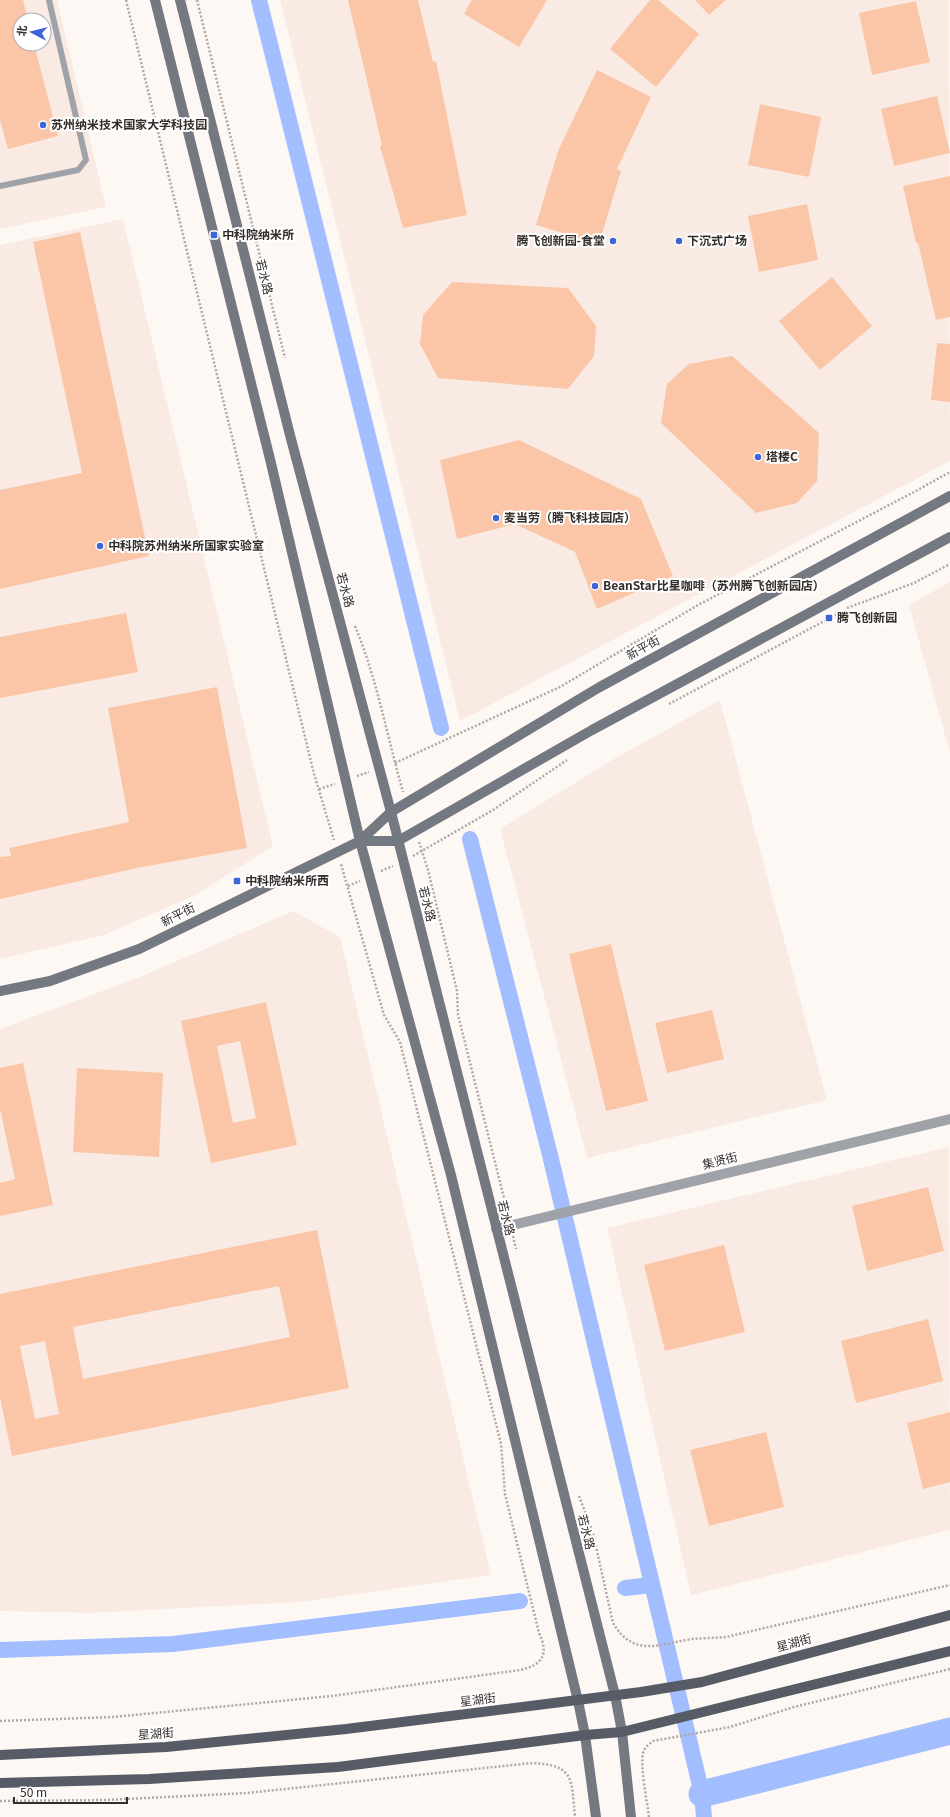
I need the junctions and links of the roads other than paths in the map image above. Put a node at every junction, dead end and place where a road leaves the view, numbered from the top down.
1 (49, 0) edge
2 (155, 0) edge
3 (180, 0) edge
4 (0, 186) edge
5 (950, 496) edge
6 (950, 537) edge
7 (391, 812) junction
8 (360, 841) junction
9 (398, 841) junction
10 (0, 992) edge
11 (950, 1119) edge
12 (496, 1229) junction
13 (950, 1616) edge
14 (950, 1651) edge
15 (615, 1695) junction
16 (578, 1701) junction
17 (622, 1732) junction
18 (584, 1735) junction
19 (0, 1755) edge
20 (0, 1783) edge
21 (596, 1817) edge
22 (631, 1817) edge

1 - 4 lane
2 - 8 main road
3 - 7 main road, 若水路
5 - 7 main road, 新平街
6 - 9 main road, 新平街
7 - 8 main road, 新平街
7 - 9 main road, 若水路
8 - 9 main road, 新平街
8 - 10 main road, 新平街
8 - 16 main road
9 - 12 main road, 若水路
11 - 12 street, 集贤街
12 - 15 main road, 若水路
13 - 15 main road, 星湖街
14 - 17 main road
15 - 16 main road, 星湖街
15 - 17 main road, 若水路
16 - 18 main road
16 - 19 main road, 星湖街
17 - 18 main road
17 - 22 main road, 若水路
18 - 20 main road
18 - 21 main road

